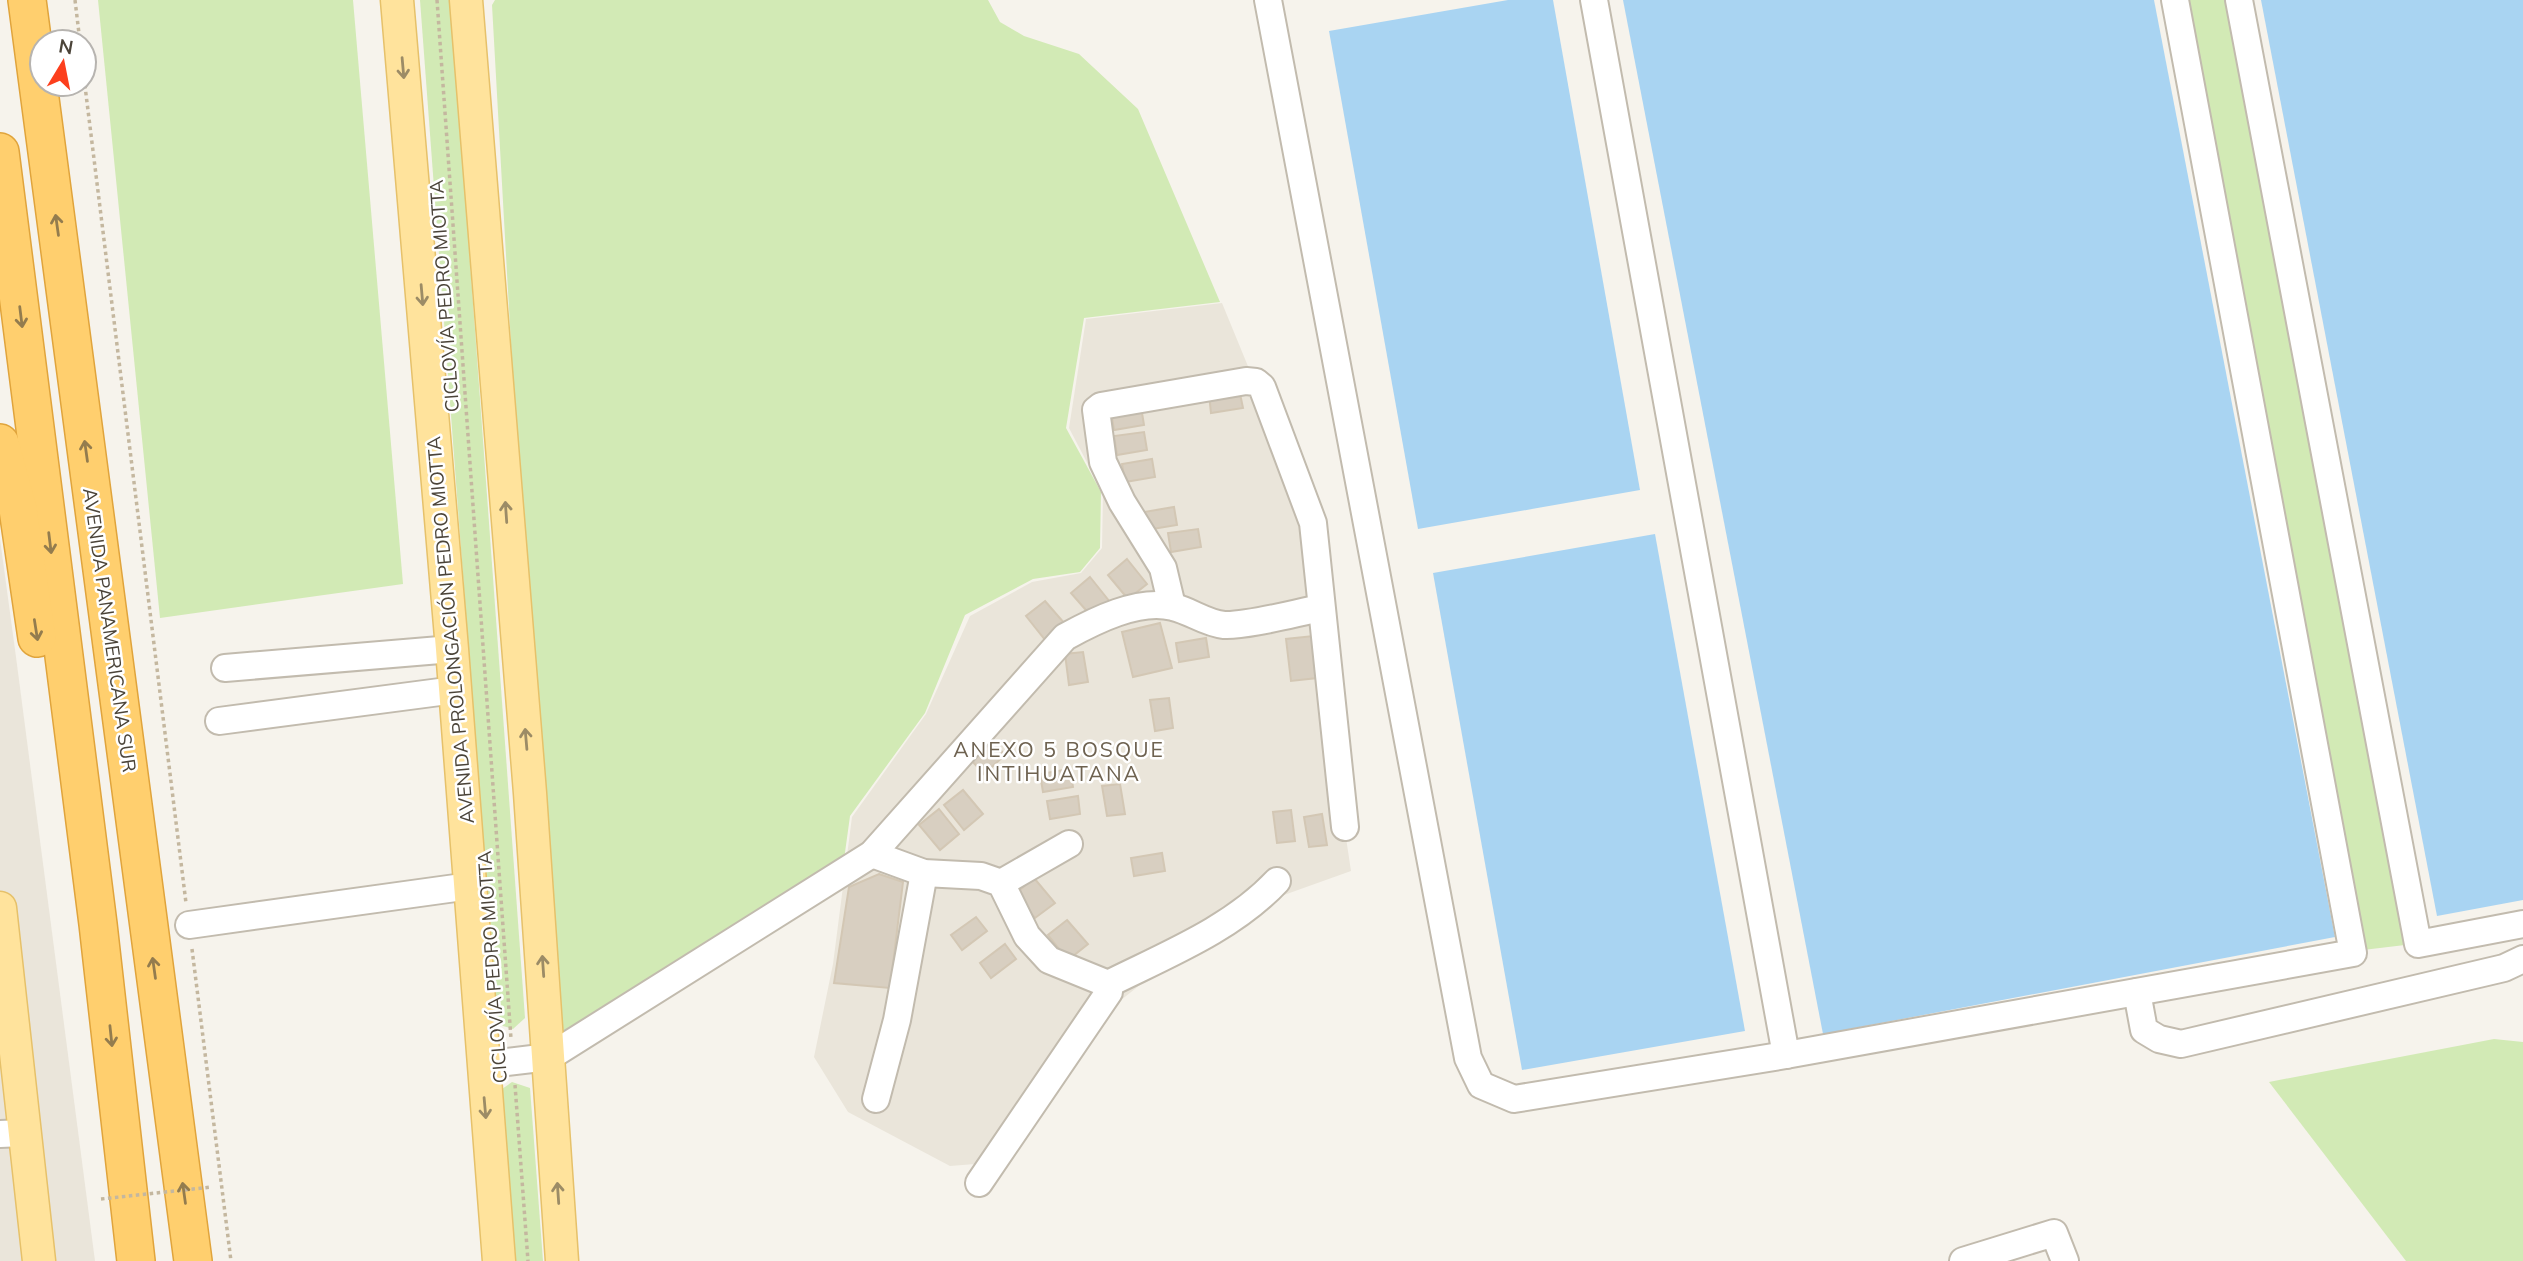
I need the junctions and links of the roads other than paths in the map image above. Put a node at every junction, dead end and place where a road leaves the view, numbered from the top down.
1 (27, 0) edge
2 (397, 0) edge
3 (466, 0) edge
4 (1268, 0) edge
5 (1594, 0) edge
6 (2175, 0) edge
7 (2239, 0) edge
8 (0, 152) edge
9 (0, 443) edge
10 (1172, 606) junction
11 (1321, 608) junction
12 (452, 649) junction
13 (225, 668) dead end
14 (455, 690) junction
15 (219, 721) dead end
16 (1345, 827) dead end
17 (1069, 844) dead end
18 (872, 854) junction
19 (924, 873) junction
20 (1277, 881) dead end
21 (1001, 883) junction
22 (470, 886) junction
23 (0, 908) edge
24 (98, 924) junction
25 (2523, 924) edge
26 (189, 925) road end
27 (2523, 959) edge
28 (1108, 984) junction
29 (2137, 992) junction
30 (5, 1006) edge
31 (1786, 1055) junction
32 (549, 1057) junction
33 (482, 1065) junction
34 (876, 1099) dead end
35 (12, 1133) edge
36 (979, 1184) dead end
37 (38, 1261) edge
38 (136, 1261) edge
39 (193, 1261) edge
40 (499, 1261) edge
41 (562, 1261) edge
42 (1963, 1261) edge
43 (2065, 1261) edge

39 -> 1 highway, AVENIDA PANAMERICANA SUR
2 -> 12 main road, AVENIDA PROLONGACIÓN PEDRO MIOTTA
32 -> 3 main road
4 - 31 street
5 - 31 street
6 - 29 street
7 - 25 street
8 -> 24 highway
9 -> 24 highway
10 - 11 street
10 - 11 street
10 - 18 street
11 - 16 street
12 - 13 street
12 - 14 main road, AVENIDA PROLONGACIÓN PEDRO MIOTTA
14 - 15 street
14 - 22 main road, AVENIDA PROLONGACIÓN PEDRO MIOTTA
17 - 21 street
18 - 19 street
18 - 32 street
19 - 21 street
19 - 34 street
20 - 28 street
21 - 28 street
22 - 26 street
22 - 33 main road, AVENIDA PROLONGACIÓN PEDRO MIOTTA
23 - 30 main road
24 -> 38 highway
27 - 29 street
28 - 36 street
29 - 31 street
30 - 35 main road
32 - 33 street
41 -> 32 main road
33 -> 40 main road, AVENIDA PROLONGACIÓN PEDRO MIOTTA
35 - 37 main road
42 - 43 street

